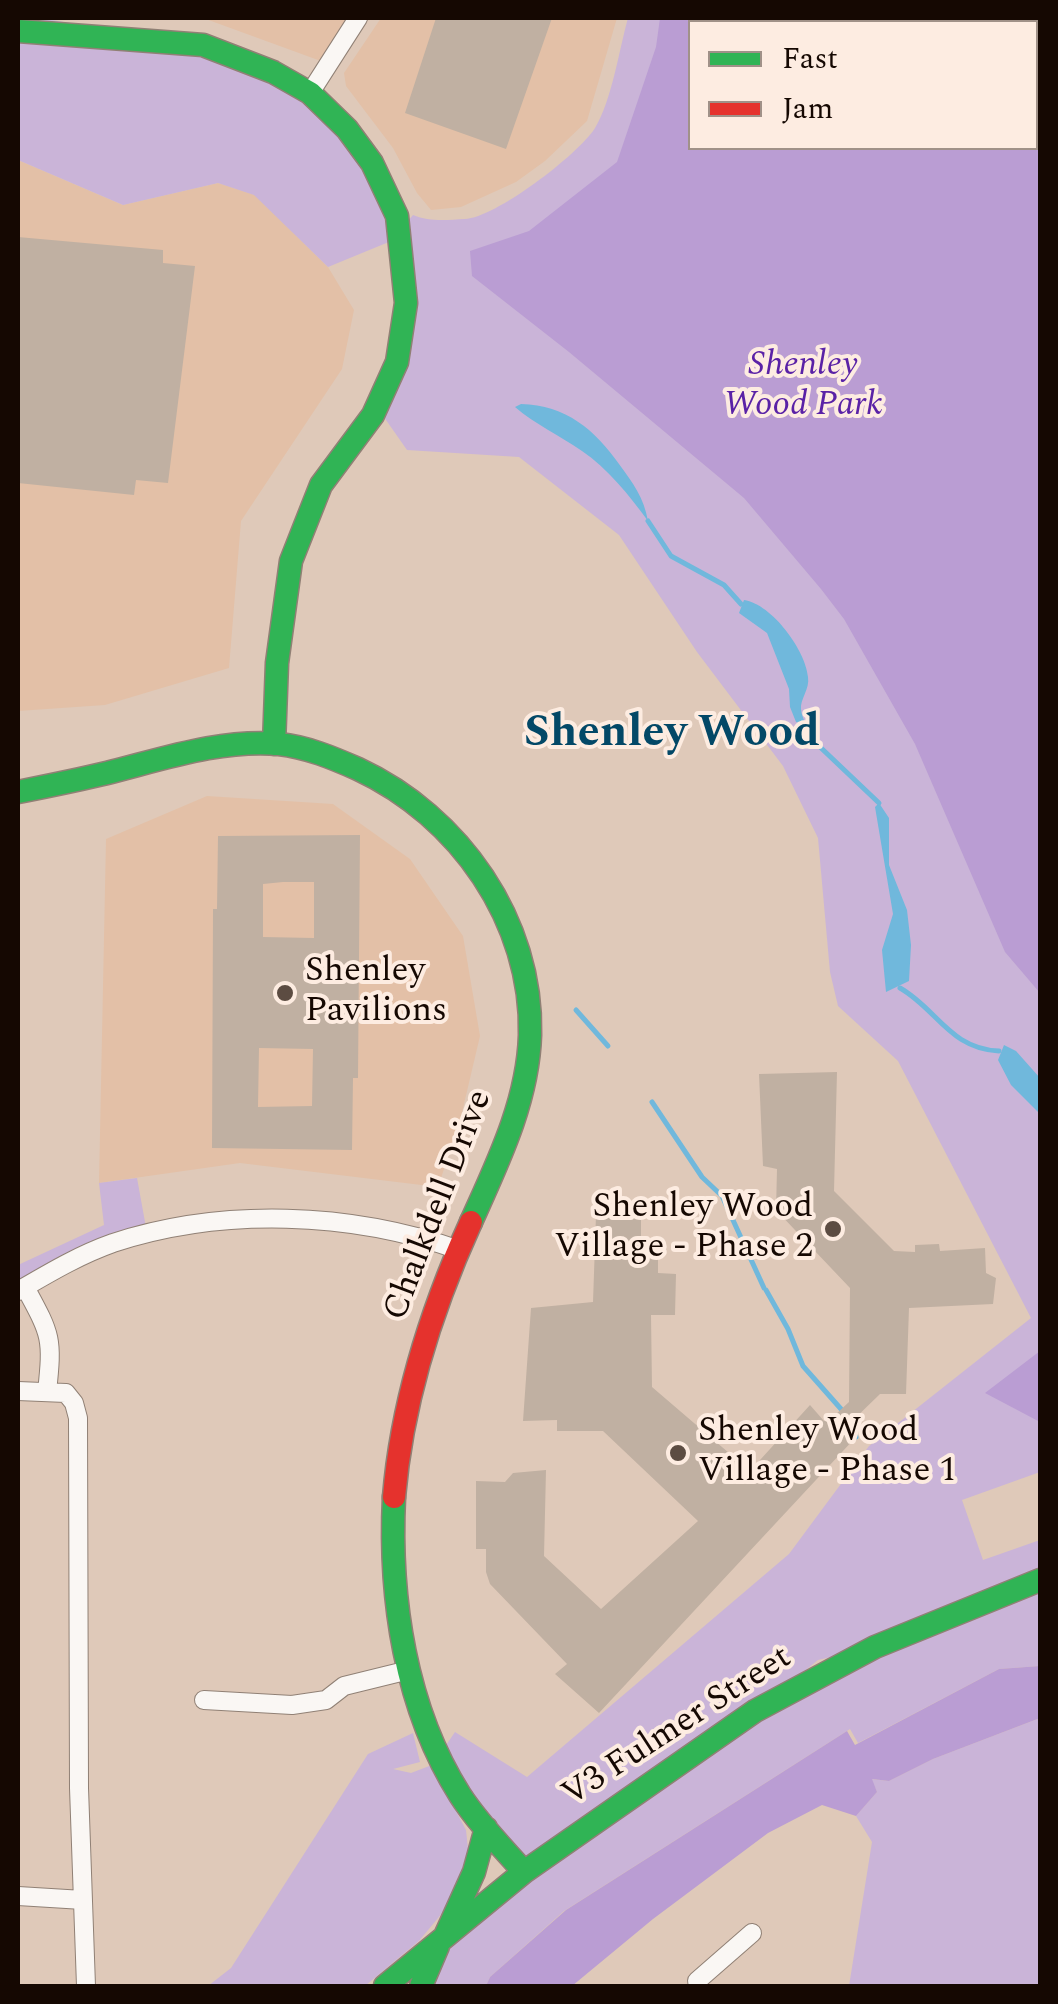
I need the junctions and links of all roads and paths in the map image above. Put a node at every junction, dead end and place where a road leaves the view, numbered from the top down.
1 (358, 18) edge
2 (18, 31) edge
3 (310, 93) junction
4 (274, 744) junction
5 (18, 792) edge
6 (459, 1250) junction
7 (21, 1289) edge
8 (18, 1391) edge
9 (48, 1392) junction
10 (1040, 1580) edge
11 (408, 1670) junction
12 (204, 1700) dead end
13 (486, 1828) junction
14 (524, 1872) junction
15 (18, 1896) edge
16 (83, 1900) junction
17 (752, 1933) dead end
18 (442, 1940) junction
19 (696, 1985) edge
20 (86, 1986) edge
21 (386, 1986) edge
22 (421, 1986) edge

1 - 3 street
2 - 3 street
3 - 4 street
4 - 5 street, Chalkdell Drive
4 - 6 street, Chalkdell Drive
6 - 7 street
6 - 11 street, Chalkdell Drive
7 - 9 street
8 - 9 street
9 - 16 street
10 - 14 street, V3 Fulmer Street
11 - 12 street
11 - 13 street, Chalkdell Drive
13 - 14 street, Chalkdell Drive
13 - 18 street
14 - 18 street, V3 Fulmer Street
15 - 16 street
16 - 20 street
17 - 19 street
18 - 21 street, V3 Fulmer Street
18 - 22 street

